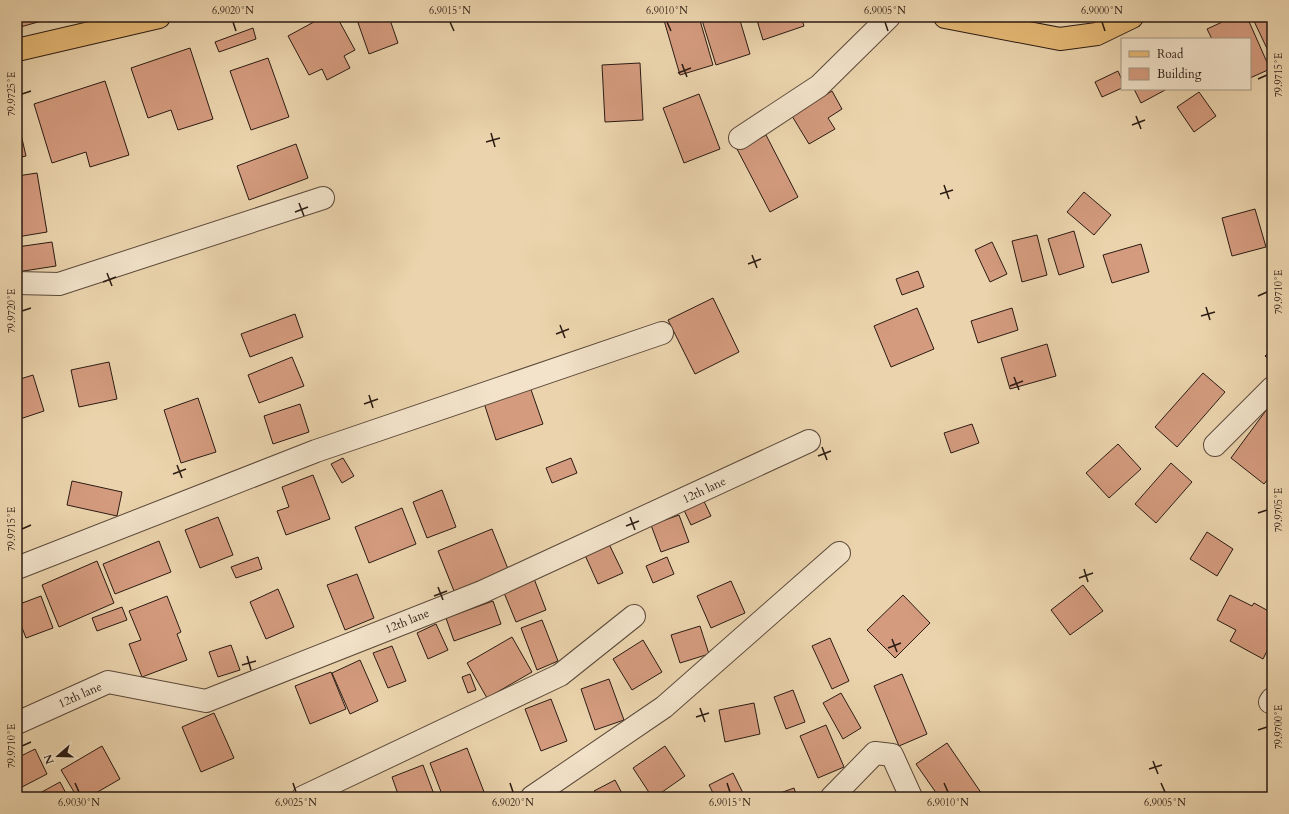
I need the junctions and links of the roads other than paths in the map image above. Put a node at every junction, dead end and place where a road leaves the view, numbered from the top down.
1 (159, 17) edge
2 (889, 17) edge
3 (945, 17) edge
4 (1132, 17) edge
5 (17, 50) edge
6 (740, 138) dead end
7 (323, 198) dead end
8 (17, 283) edge
9 (662, 333) dead end
10 (1272, 388) edge
11 (810, 441) dead end
12 (1215, 445) dead end
13 (839, 553) dead end
14 (17, 568) edge
15 (634, 616) dead end
16 (17, 723) edge
17 (303, 797) edge
18 (532, 797) edge
19 (832, 797) edge
20 (911, 797) edge

1 - 5 main road
2 - 6 street
3 - 4 main road
7 - 8 street
9 - 14 street
10 - 12 street
11 - 16 street, 12th lane
13 - 18 street
15 - 17 street
19 - 20 street

